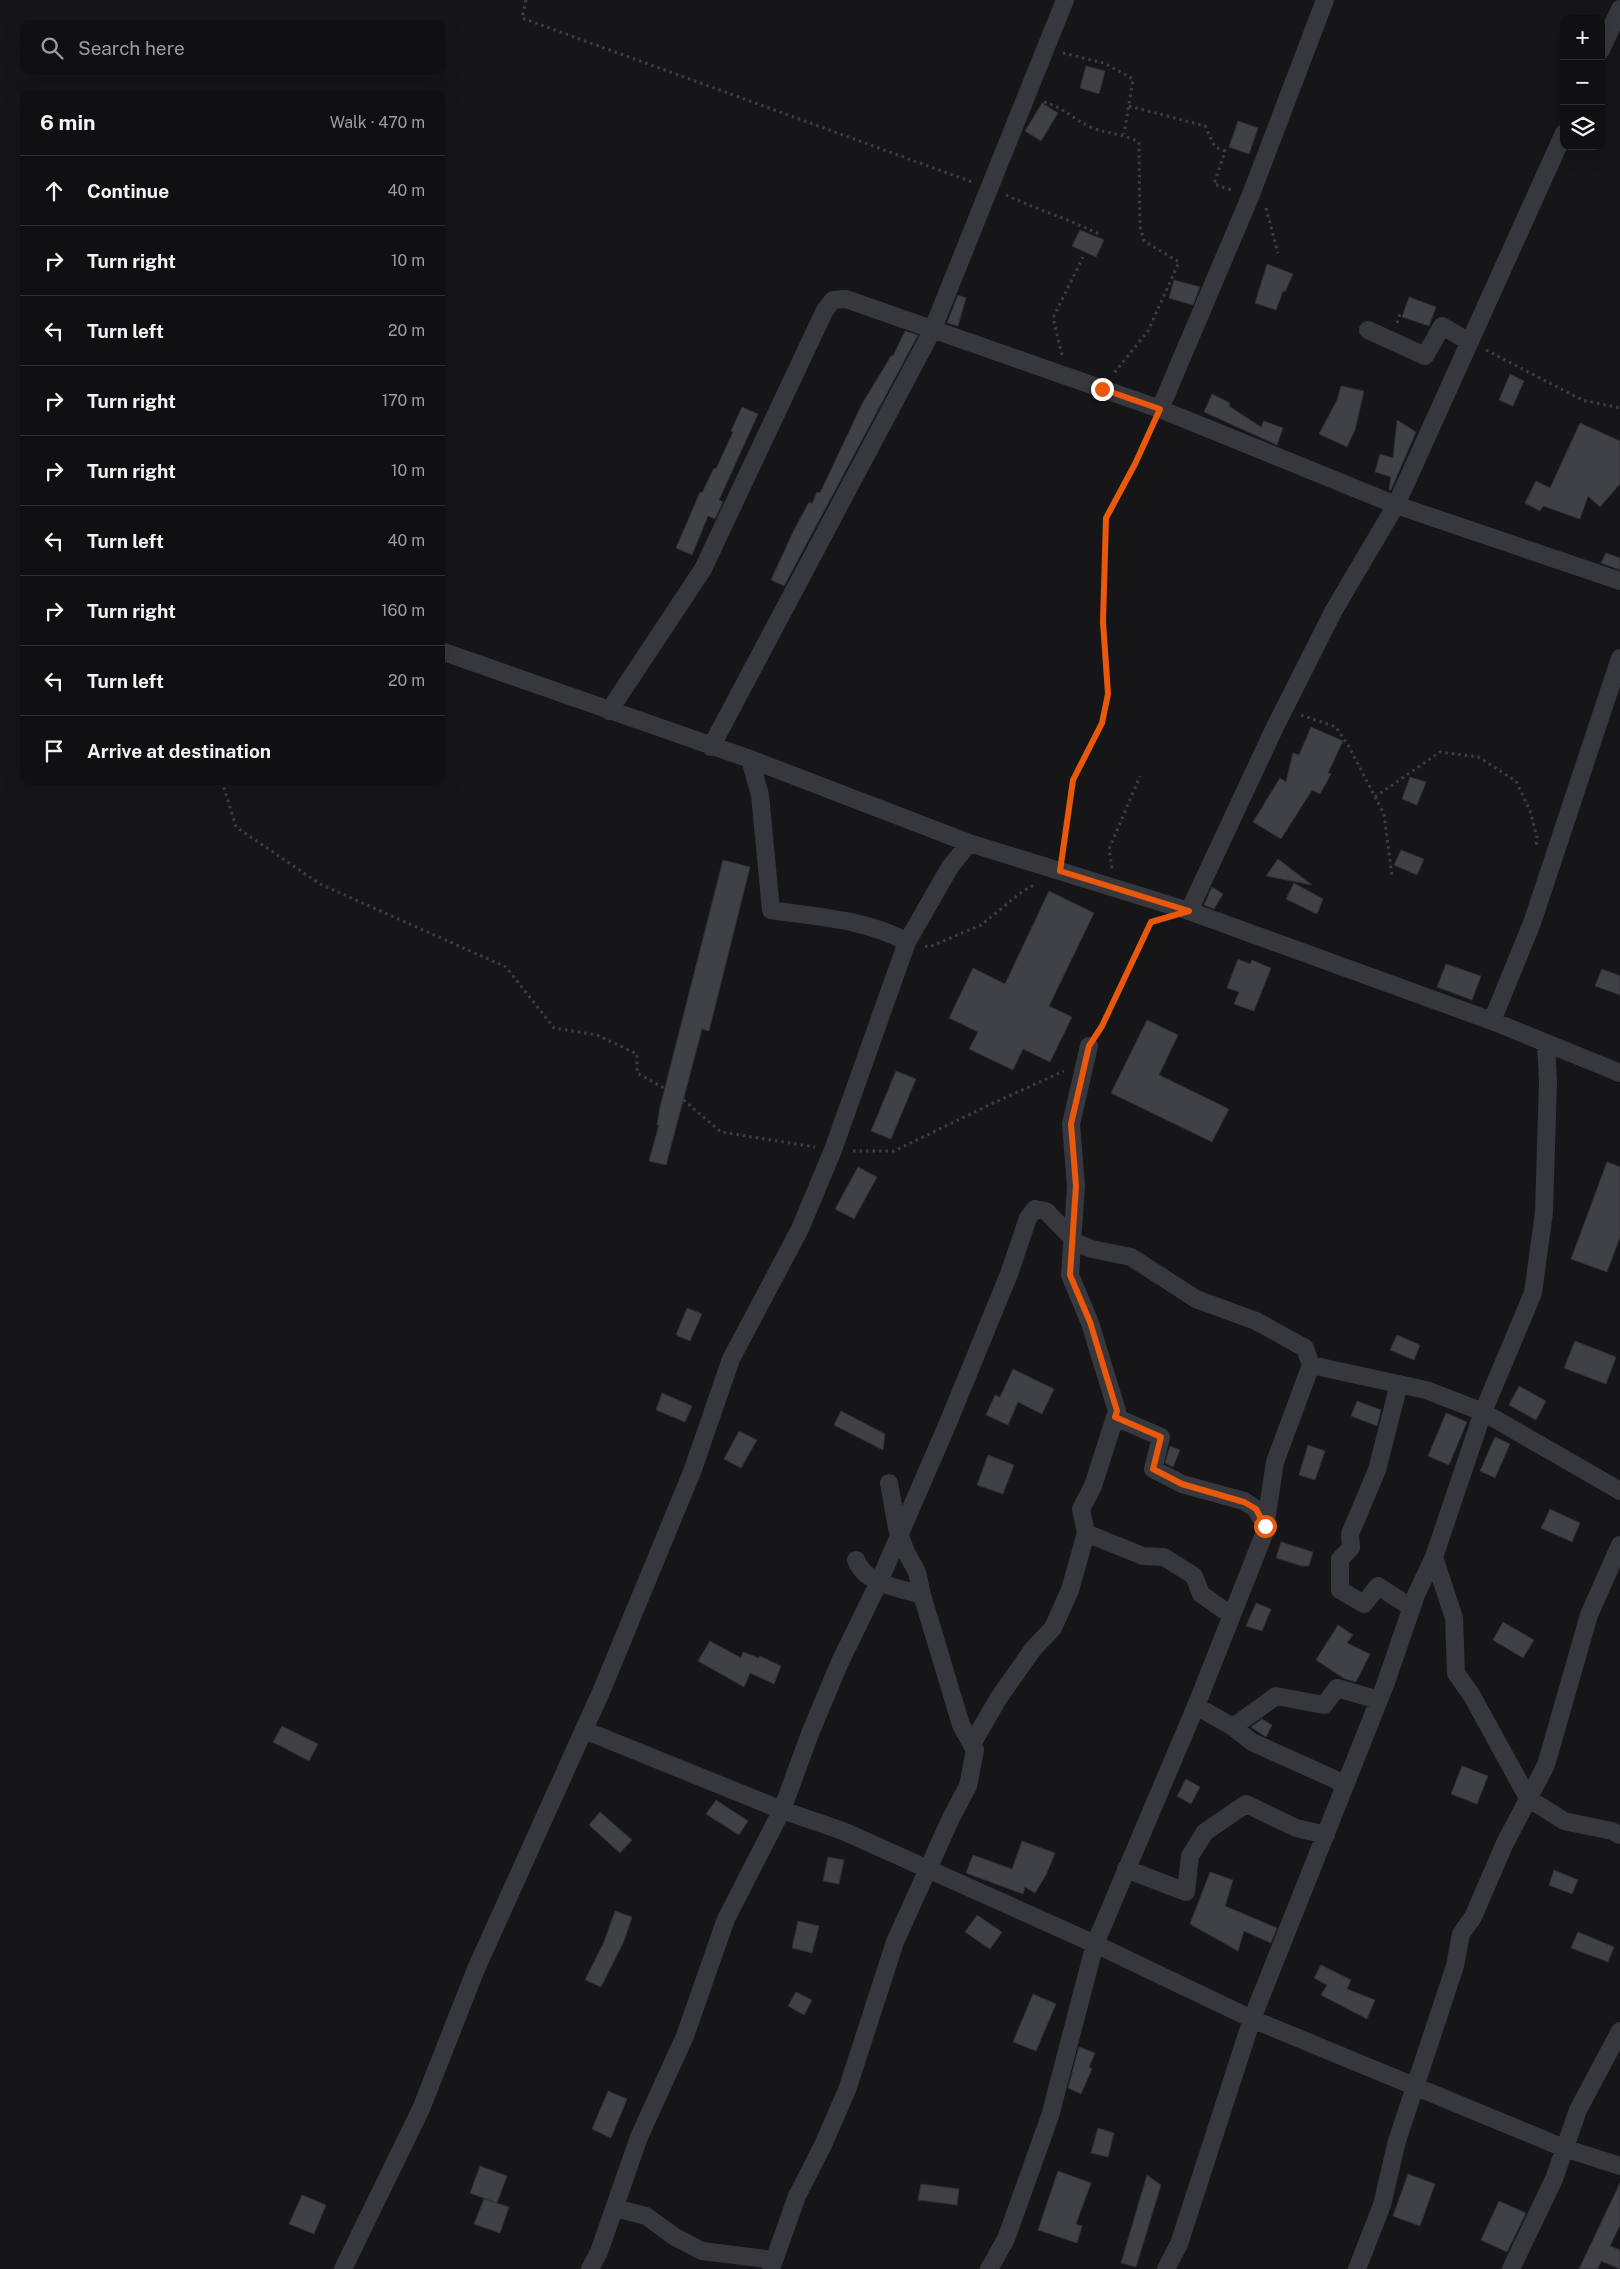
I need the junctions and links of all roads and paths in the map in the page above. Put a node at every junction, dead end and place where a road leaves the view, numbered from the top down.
1 (526, 0) edge
2 (1065, 0) edge
3 (1325, 0) edge
4 (1620, 9) edge
5 (1605, 41) edge
6 (1045, 48) junction
7 (1026, 97) junction
8 (1129, 106) junction
9 (1124, 134) junction
10 (1560, 142) edge
11 (989, 188) junction
12 (1250, 197) junction
13 (1101, 235) dead end
14 (1278, 254) dead end
15 (1083, 256) dead end
16 (932, 330) junction
17 (1368, 330) dead end
18 (1470, 342) junction
19 (1067, 377) junction
20 (1102, 389) junction
21 (1620, 408) edge
22 (1160, 409) junction
23 (1396, 505) junction
24 (1620, 581) edge
25 (445, 652) edge
26 (1620, 658) edge
27 (1284, 709) junction
28 (609, 711) junction
29 (711, 747) junction
30 (750, 760) junction
31 (1140, 776) dead end
32 (223, 785) edge
33 (1375, 797) junction
34 (969, 843) junction
35 (1535, 856) dead end
36 (1060, 871) junction
37 (1392, 876) dead end
38 (1114, 888) junction
39 (1189, 911) junction
40 (1160, 919) dead end
41 (906, 942) junction
42 (1492, 1021) junction
43 (1546, 1044) junction
44 (1089, 1046) joint
45 (1068, 1070) dead end
46 (1620, 1072) edge
47 (833, 1150) junction
48 (1074, 1239) junction
49 (1311, 1365) junction
50 (1399, 1384) junction
51 (1483, 1412) junction
52 (1115, 1417) junction
53 (889, 1483) dead end
54 (1620, 1492) edge
55 (1265, 1526) junction
56 (1086, 1533) junction
57 (899, 1534) junction
58 (1620, 1545) edge
59 (1434, 1557) junction
60 (856, 1560) dead end
61 (879, 1582) junction
62 (922, 1595) junction
63 (1412, 1608) junction
64 (1231, 1615) junction
65 (1379, 1700) junction
66 (1196, 1706) junction
67 (1234, 1727) junction
68 (584, 1730) junction
69 (972, 1744) junction
70 (1345, 1784) junction
71 (1528, 1798) junction
72 (782, 1810) junction
73 (1326, 1835) junction
74 (1620, 1835) edge
75 (1126, 1869) junction
76 (928, 1870) junction
77 (1095, 1944) junction
78 (1252, 2019) junction
79 (1620, 2031) edge
80 (1416, 2088) junction
81 (1564, 2148) junction
82 (1620, 2166) edge
83 (615, 2208) junction
84 (772, 2264) edge
85 (343, 2269) edge
86 (590, 2269) edge
87 (989, 2269) edge
88 (1166, 2269) edge
89 (1357, 2269) edge
90 (1511, 2269) edge

1 - 11 path
2 - 6 street
3 - 12 street
4 - 5 street
6 - 7 street
6 - 8 path
7 - 9 path
7 - 11 street
8 - 9 path
8 - 12 path
9 - 20 path
10 - 18 street
11 - 13 path
11 - 16 street
12 - 14 path
12 - 22 street
15 - 19 path
16 - 19 street
16 - 28 street
16 - 29 street
17 - 18 street
18 - 21 path
18 - 23 street
19 - 20 street
20 - 22 street
22 - 23 street
22 - 36 path
23 - 24 street
23 - 27 street
25 - 28 street
26 - 42 street
27 - 33 path
27 - 39 street
28 - 29 street
29 - 30 street
30 - 34 street
30 - 41 street
31 - 38 path
32 - 47 path
33 - 35 path
33 - 37 path
34 - 36 street
34 - 41 street
36 - 38 street
36 - 41 path
38 - 39 street
39 - 42 street
40 - 44 path
41 - 47 street
42 - 43 street
43 - 46 street
43 - 51 street
44 - 48 street
45 - 47 path
47 - 68 street
48 - 49 street
48 - 52 street
48 - 57 street
49 - 50 street
49 - 55 street
50 - 51 street
50 - 63 street
51 - 54 street
51 - 59 street
52 - 55 street
52 - 56 street
53 - 57 street
55 - 64 street
56 - 64 street
56 - 69 street
57 - 61 street
57 - 62 street
58 - 71 street
59 - 63 street
59 - 71 street
60 - 61 street
61 - 62 street
61 - 72 street
62 - 69 street
63 - 65 street
64 - 66 street
65 - 67 street
65 - 70 street
66 - 67 street
66 - 75 street
67 - 70 street
68 - 72 street
68 - 85 street
69 - 76 street
70 - 73 street
71 - 74 street
71 - 80 street
72 - 76 street
72 - 83 street
73 - 75 street
73 - 78 street
75 - 77 street
76 - 77 street
76 - 84 street
77 - 78 street
77 - 87 street
78 - 80 street
78 - 88 street
79 - 81 street
80 - 81 street
80 - 89 street
81 - 82 street
81 - 90 street
83 - 84 street
83 - 86 street

